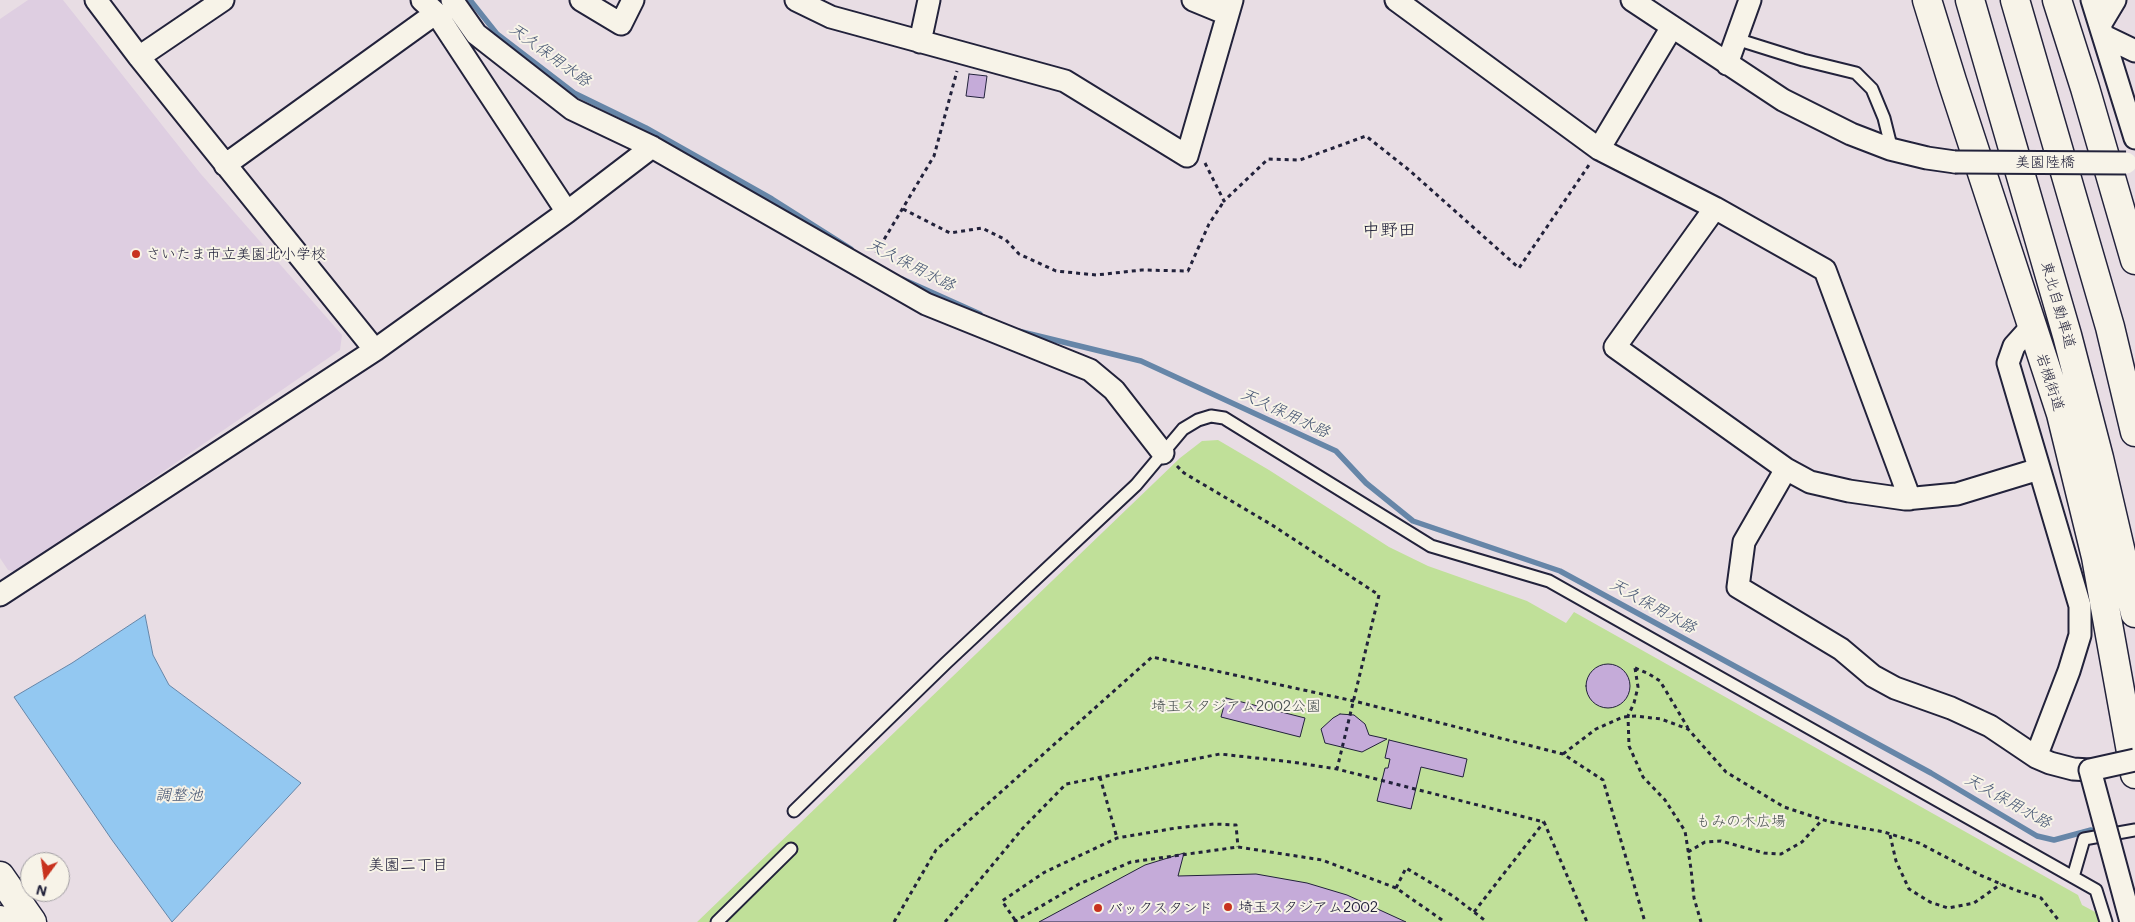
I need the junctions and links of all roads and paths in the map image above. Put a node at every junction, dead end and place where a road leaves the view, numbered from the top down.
1 (96, 0) edge
2 (223, 0) edge
3 (581, 0) edge
4 (633, 0) edge
5 (796, 0) edge
6 (929, 0) edge
7 (1193, 0) edge
8 (1396, 0) edge
9 (1632, 0) edge
10 (1750, 0) edge
11 (1927, 0) edge
12 (1970, 0) edge
13 (2014, 0) edge
14 (2057, 0) edge
15 (2092, 0) edge
16 (2115, 0) edge
17 (437, 4) edge
18 (1230, 7) edge
19 (830, 8) edge
20 (1672, 27) junction
21 (2102, 31) junction
22 (1736, 38) junction
23 (920, 42) junction
24 (2135, 51) edge
25 (962, 53) junction
26 (139, 57) junction
27 (1727, 64) junction
28 (1193, 137) junction
29 (2135, 138) edge
30 (652, 147) junction
31 (1598, 149) junction
32 (1892, 150) junction
33 (2131, 163) edge
34 (225, 165) junction
35 (1224, 201) junction
36 (1715, 208) junction
37 (903, 209) junction
38 (567, 212) junction
39 (2135, 260) edge
40 (866, 270) junction
41 (2032, 326) junction
42 (375, 350) junction
43 (2135, 432) edge
44 (1162, 453) junction
45 (1786, 469) junction
46 (2039, 469) junction
47 (1910, 499) junction
48 (4, 585) edge
49 (2104, 603) junction
50 (2135, 613) edge
51 (2080, 615) junction
52 (1354, 701) junction
53 (1628, 716) junction
54 (1688, 729) junction
55 (1563, 754) junction
56 (2036, 757) junction
57 (2135, 760) edge
58 (1337, 769) junction
59 (2090, 770) junction
60 (2135, 774) edge
61 (1100, 777) junction
62 (794, 811) dead end
63 (1822, 820) junction
64 (1544, 822) junction
65 (2135, 830) edge
66 (1890, 834) junction
67 (1117, 838) junction
68 (1238, 847) junction
69 (792, 849) dead end
70 (1688, 852) junction
71 (0, 876) edge
72 (2073, 876) junction
73 (2001, 884) junction
74 (1396, 888) junction
75 (1474, 912) junction
76 (1014, 921) edge
77 (32, 922) edge
78 (716, 922) edge
79 (894, 922) edge
80 (945, 922) edge
81 (1445, 922) edge
82 (1487, 922) edge
83 (1587, 922) edge
84 (1645, 922) edge
85 (1701, 922) edge
86 (2060, 922) edge
87 (2106, 922) edge
88 (2131, 922) edge

1 - 26 street
2 - 26 street
3 - 4 street
5 - 19 street
6 - 23 street
7 - 18 street
8 - 31 street
9 - 20 street, 美園陸橋
10 - 22 street
11 - 41 main road, 岩槻街道
12 - 50 main road, 東北自動車道
13 - 43 main road
14 - 39 main road
15 - 21 street
16 - 21 street
17 - 30 street
17 - 34 street
17 - 38 street
18 - 28 street
19 - 23 street
20 - 27 street, 美園陸橋
20 - 31 street
21 - 24 street
21 - 29 street
22 - 27 street
22 - 32 lane
23 - 25 street
25 - 28 street
25 - 37 path
26 - 34 street
27 - 32 street, 美園陸橋
28 - 35 path
30 - 38 street
30 - 40 street
31 - 35 path
31 - 36 street
32 - 33 street, 美園陸橋, bridge
34 - 42 street
35 - 37 path
36 - 45 street
36 - 47 street
37 - 40 path
38 - 42 street
40 - 44 street
41 - 46 street
41 - 49 main road, 岩槻街道
42 - 48 street
44 - 52 path
44 - 62 lane
44 - 72 lane
45 - 47 street
45 - 56 street
46 - 47 street
46 - 51 street
49 - 51 street
49 - 60 main road, 岩槻街道
51 - 56 street
52 - 55 path
52 - 58 path
52 - 79 path
53 - 54 path
53 - 54 path
53 - 55 path
53 - 70 path
54 - 63 path
55 - 84 path
56 - 59 street
57 - 59 street, bridge
58 - 61 path
58 - 64 path
59 - 88 street, bridge
61 - 67 path
61 - 80 path
63 - 66 path
63 - 70 path
64 - 75 path
64 - 83 path
65 - 72 lane
66 - 73 path
66 - 73 path
67 - 68 path
67 - 76 path
68 - 74 path
68 - 76 path
69 - 78 lane
70 - 85 path
71 - 77 main road
72 - 87 lane
73 - 86 path
74 - 75 path
74 - 81 path
75 - 82 path

